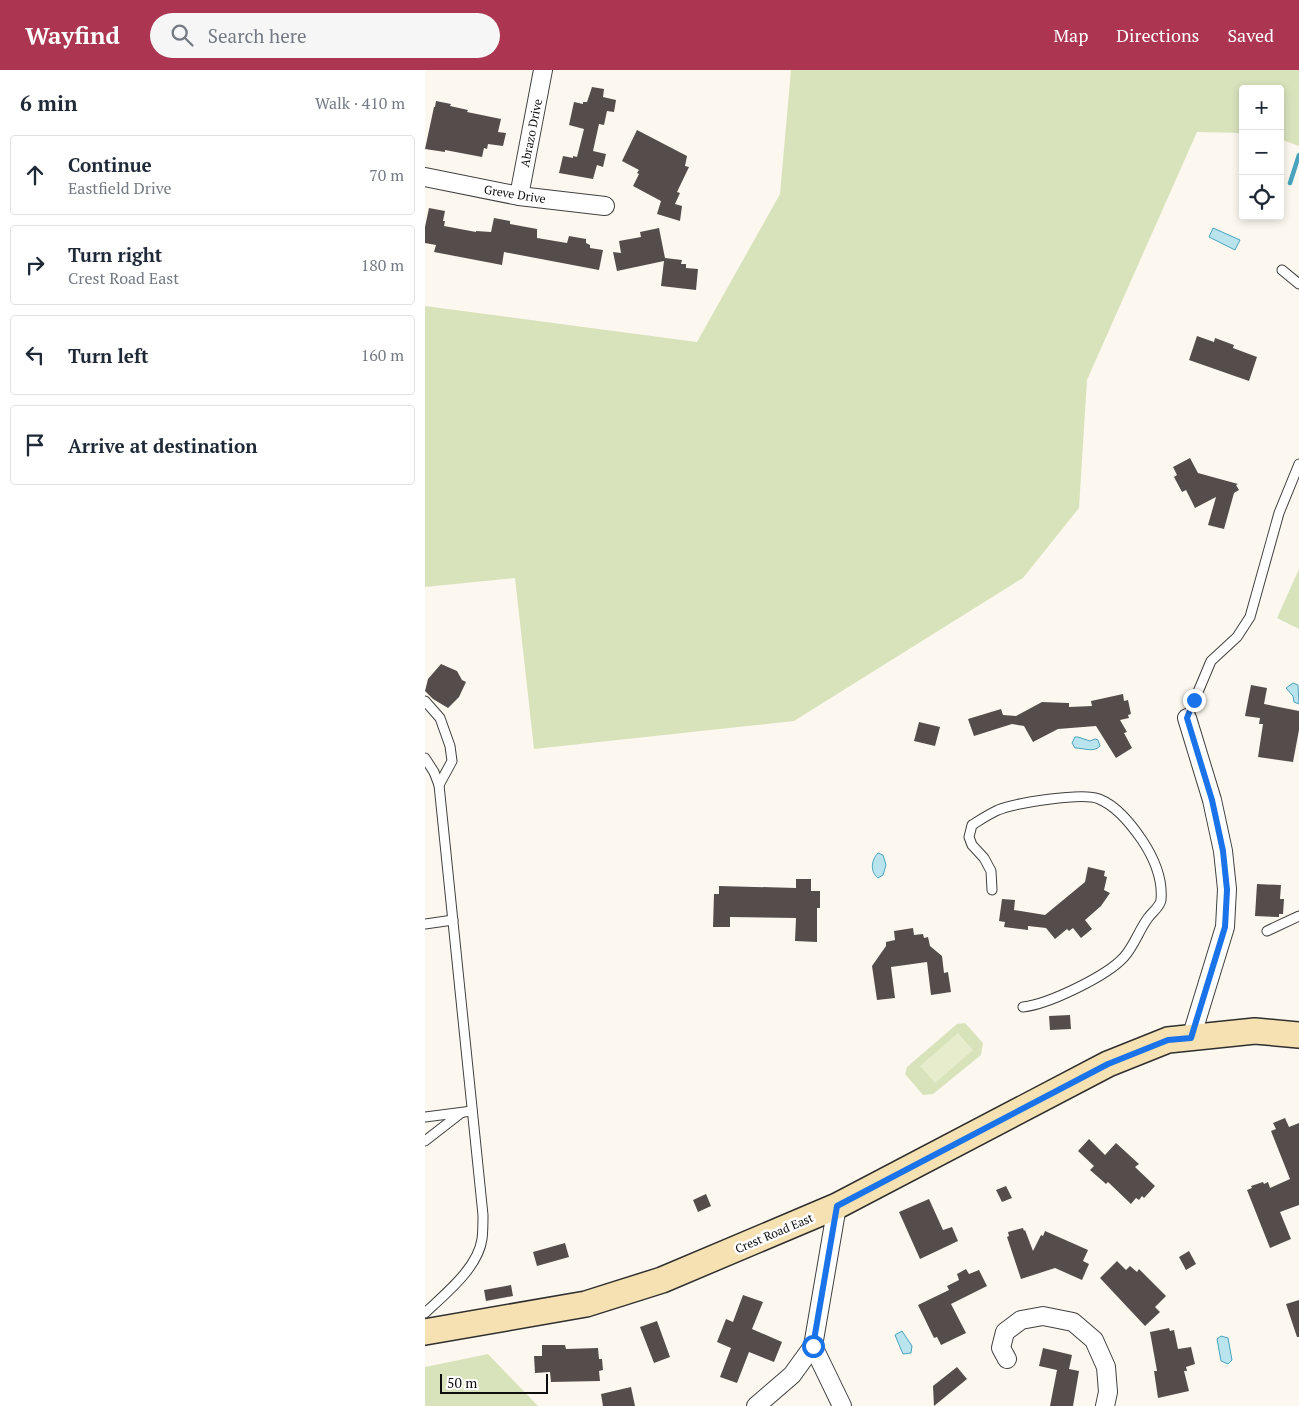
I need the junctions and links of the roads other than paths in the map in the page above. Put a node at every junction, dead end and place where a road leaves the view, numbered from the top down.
1 (543, 70) edge
2 (425, 177) edge
3 (519, 196) junction
4 (605, 206) dead end
5 (1282, 270) dead end
6 (1299, 284) edge
7 (1299, 464) edge
8 (425, 701) edge
9 (1187, 718) joint
10 (425, 758) edge
11 (439, 786) junction
12 (992, 890) dead end
13 (1299, 916) edge
14 (453, 920) junction
15 (425, 924) edge
16 (1267, 931) dead end
17 (1023, 1006) dead end
18 (1299, 1035) edge
19 (1191, 1038) junction
20 (472, 1111) junction
21 (461, 1112) junction
22 (425, 1117) edge
23 (425, 1141) edge
24 (837, 1206) junction
25 (425, 1313) edge
26 (425, 1332) edge
27 (813, 1346) junction
28 (1007, 1359) dead end
29 (756, 1406) edge
30 (842, 1406) edge
31 (1105, 1406) edge

1 - 3 street, Abrazo Drive
2 - 3 street, Greve Drive
3 - 4 street, Greve Drive
5 - 6 lane
7 - 9 lane
8 - 11 lane
9 - 19 street
10 - 11 lane
11 - 14 lane
12 - 17 lane
13 - 16 lane
14 - 15 lane
14 - 20 lane
18 - 19 street, Crest Road East
19 - 24 street, Crest Road East
20 - 21 lane
20 - 25 lane
21 - 22 lane
21 - 23 lane
24 - 26 street, Crest Road East
24 - 27 street
27 - 29 street
27 - 30 street
28 - 31 street

